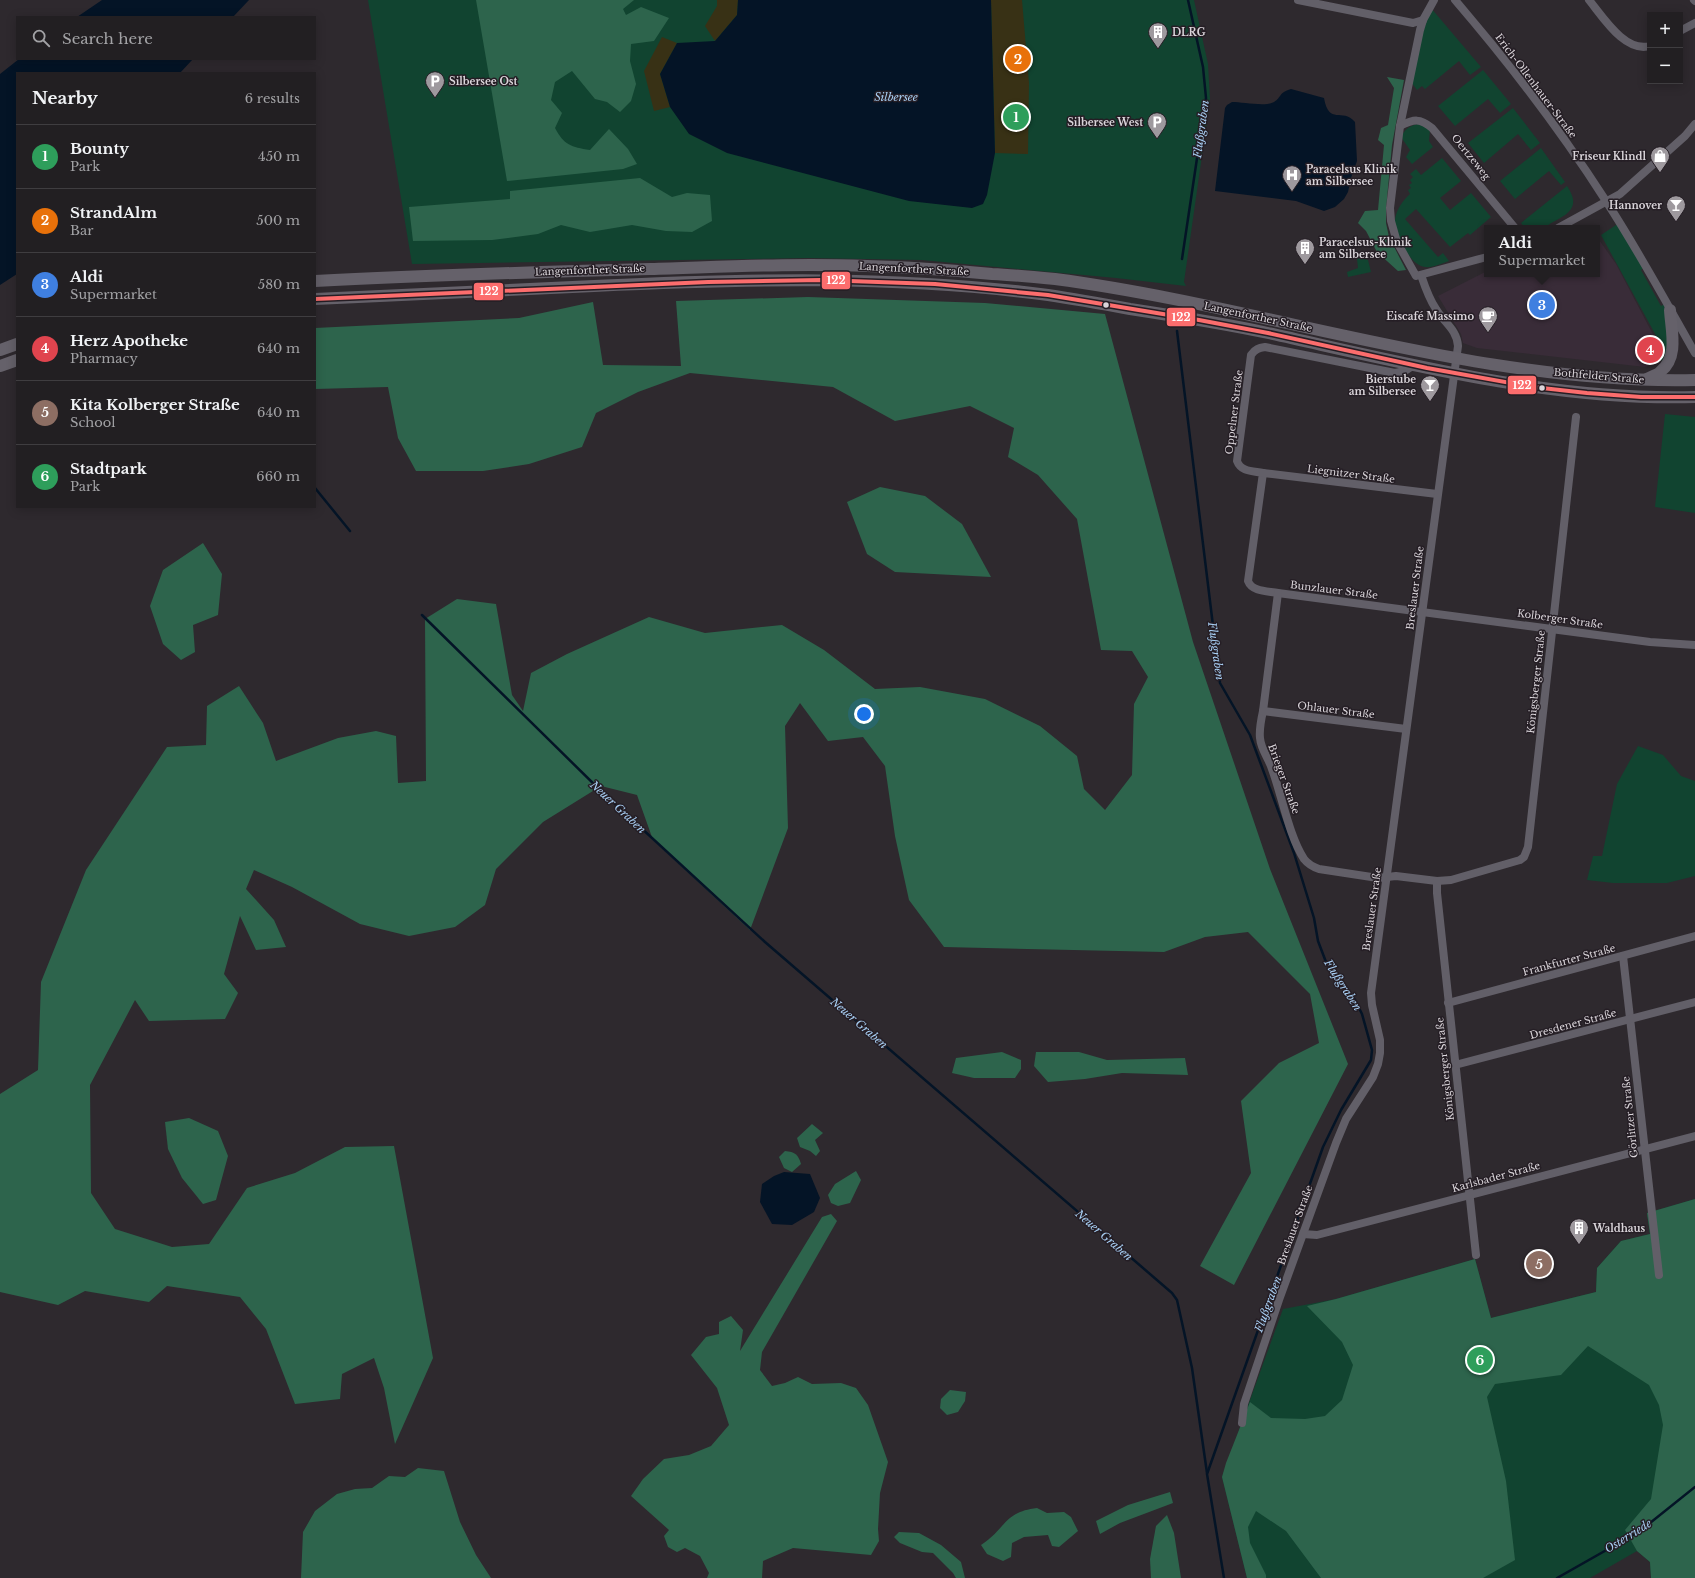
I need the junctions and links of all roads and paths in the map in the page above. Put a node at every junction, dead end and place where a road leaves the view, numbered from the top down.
1 (1298, 0) edge
2 (1434, 0) edge
3 (1455, 0) edge
4 (1589, 0) edge
5 (1423, 20) junction
6 (1695, 23) edge
7 (1683, 29) edge
8 (1647, 46) edge
9 (1400, 126) junction
10 (1693, 130) edge
11 (1607, 202) junction
12 (1513, 225) edge
13 (1564, 225) edge
14 (1484, 258) edge
15 (1419, 276) junction
16 (316, 281) edge
17 (316, 299) edge
18 (1670, 310) junction
19 (16, 344) edge
20 (0, 350) edge
21 (1695, 353) edge
22 (1457, 358) junction
23 (16, 360) edge
24 (0, 366) edge
25 (1414, 366) junction
26 (1454, 374) junction
27 (1644, 380) junction
28 (1695, 380) edge
29 (1695, 397) edge
30 (1576, 417) dead end
31 (1263, 473) junction
32 (1437, 494) junction
33 (1278, 593) junction
34 (1422, 611) junction
35 (1552, 628) junction
36 (1695, 645) edge
37 (1263, 711) junction
38 (1406, 729) junction
39 (1387, 878) junction
40 (1437, 881) junction
41 (1695, 936) edge
42 (1623, 956) junction
43 (1695, 1002) edge
44 (1448, 1003) junction
45 (1630, 1020) junction
46 (1455, 1065) junction
47 (1695, 1136) edge
48 (1644, 1149) junction
49 (1469, 1194) junction
50 (1302, 1234) junction
51 (1476, 1255) dead end
52 (1659, 1275) dead end
53 (1242, 1423) dead end

1 - 5 street
2 - 5 street
3 - 11 street, Erich-Ollenhauer-Straße
4 - 8 street
5 - 9 street
6 - 7 street
9 - 12 street, Oertzeweg
9 - 15 street
10 - 11 street
11 - 13 street
11 - 18 street, Erich-Ollenhauer-Straße
14 - 15 street
15 - 22 street
16 - 22 main road, Langenforther Straße
17 - 25 main road, Langenforther Straße
18 - 21 street, Erich-Ollenhauer-Straße
18 - 27 main road
19 - 20 main road
22 - 26 street
22 - 27 main road, Bothfelder Straße
23 - 24 main road
25 - 26 main road, Langenforther Straße
25 - 31 street, Oppelner Straße
26 - 29 main road, Bothfelder Straße
26 - 32 street, Breslauer Straße
27 - 28 main road, Bothfelder Straße
30 - 35 street, Königsberger Straße
31 - 32 street, Liegnitzer Straße
31 - 33 street, Bunzlauer Straße
32 - 34 street, Breslauer Straße
33 - 34 street, Bunzlauer Straße
33 - 37 street, Brieger Straße
34 - 35 street, Kolberger Straße
34 - 38 street, Breslauer Straße
35 - 36 street, Kolberger Straße
35 - 40 street, Königsberger Straße
37 - 38 street, Ohlauer Straße
37 - 39 street, Brieger Straße
38 - 39 street, Breslauer Straße
39 - 40 street, Königsberger Straße
39 - 50 street, Breslauer Straße
40 - 44 street, Königsberger Straße
41 - 42 street, Frankfurter Straße
42 - 44 street, Frankfurter Straße
42 - 45 street, Görlitzer Straße
43 - 45 street, Dresdener Straße
44 - 46 street, Königsberger Straße
45 - 46 street, Dresdener Straße
45 - 48 street, Görlitzer Straße
46 - 49 street, Königsberger Straße
47 - 48 street, Karlsbader Straße
48 - 49 street, Karlsbader Straße
48 - 52 street, Görlitzer Straße
49 - 50 street, Karlsbader Straße
49 - 51 street, Königsberger Straße
50 - 53 street, Breslauer Straße

